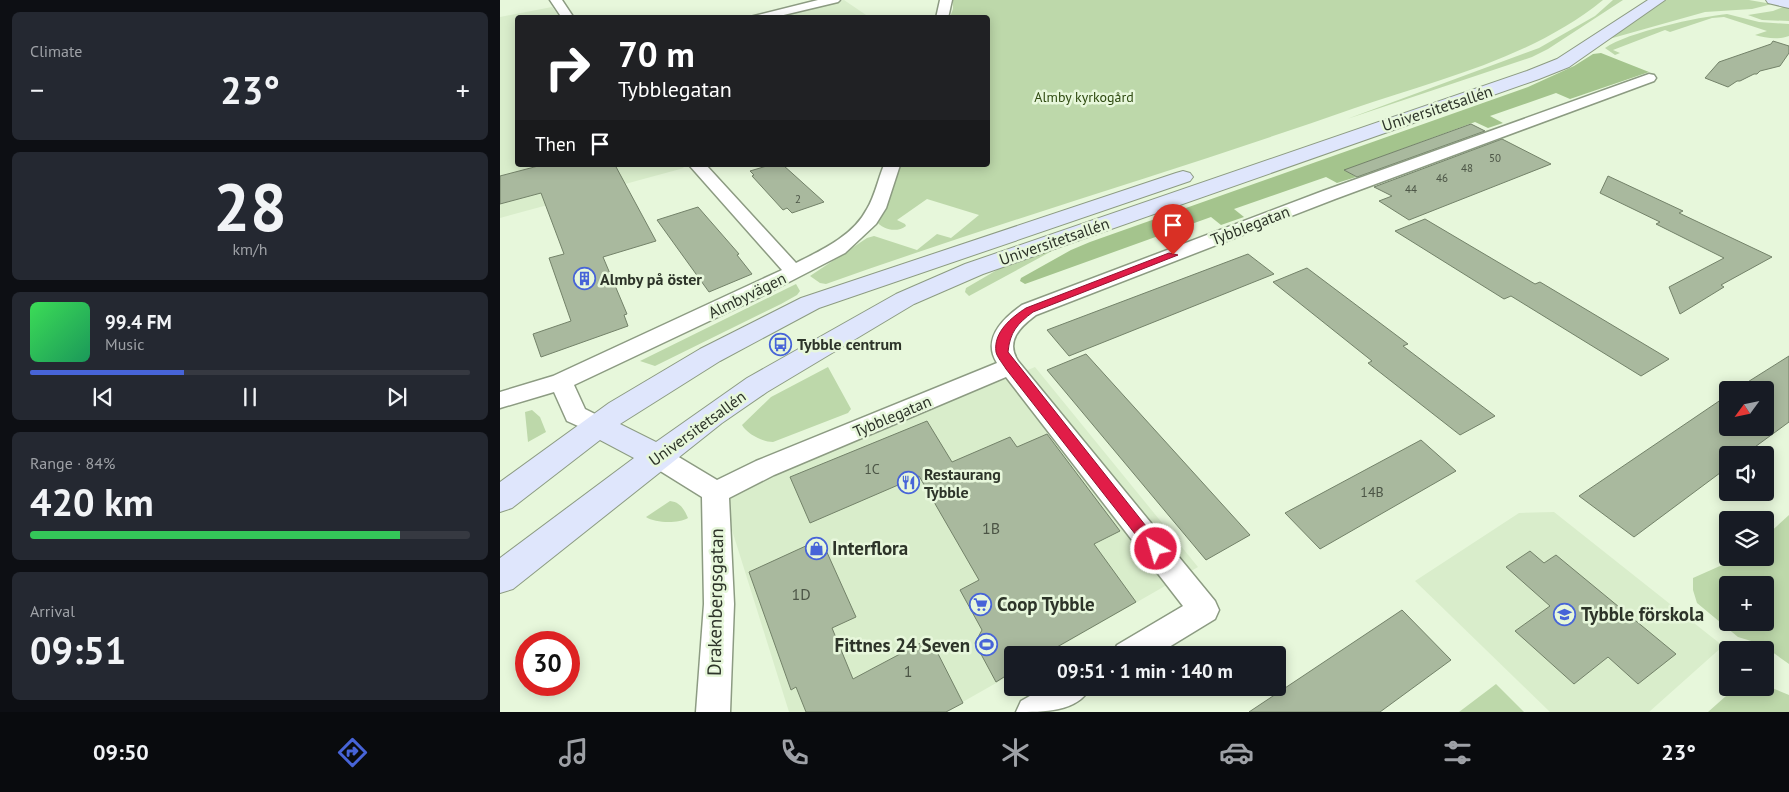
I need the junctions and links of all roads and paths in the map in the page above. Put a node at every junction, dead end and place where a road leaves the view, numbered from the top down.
1 (556, 0) edge
2 (769, 0) edge
3 (834, 0) edge
4 (946, 0) edge
5 (1627, 0) edge
6 (1658, 0) edge
7 (780, 11) junction
8 (566, 15) edge
9 (764, 15) edge
10 (943, 15) edge
11 (1649, 78) dead end
12 (699, 167) edge
13 (891, 167) edge
14 (794, 272) junction
15 (1010, 366) junction
16 (561, 382) junction
17 (500, 400) edge
18 (598, 426) junction
19 (658, 457) junction
20 (716, 492) junction
21 (500, 499) edge
22 (500, 578) edge
23 (1143, 646) edge
24 (1060, 696) edge
25 (712, 712) edge
26 (1033, 712) edge

1 - 8 street
2 - 7 street
3 - 7 street
4 - 10 street
5 - 18 main road, Universitetsallén
6 - 19 main road, Universitetsallén
7 - 9 street
11 - 15 street, Tybblegatan
12 - 14 street
13 - 14 street, Almbyvägen
14 - 16 street, Almbyvägen
15 - 20 street, Tybblegatan
15 - 23 street
16 - 17 street, Almbyvägen
16 - 18 street
18 - 19 main road
18 - 21 main road, Universitetsallén
19 - 20 street
19 - 22 main road, Universitetsallén
20 - 25 street, Drakenbergsgatan
24 - 26 street

